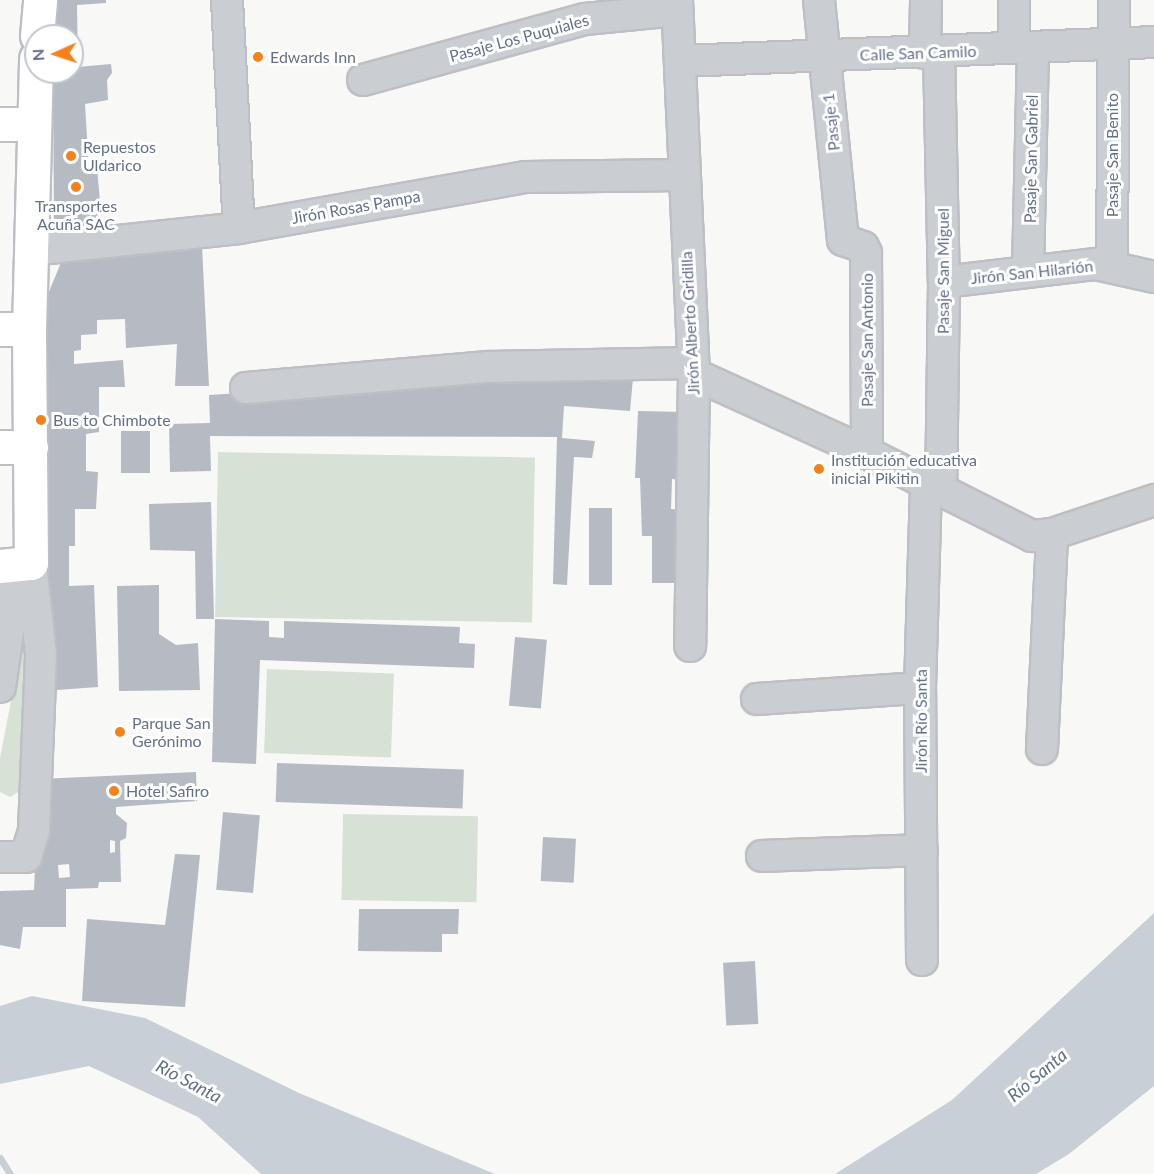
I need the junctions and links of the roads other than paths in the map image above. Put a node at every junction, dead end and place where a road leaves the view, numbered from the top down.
1 (40, 0) edge
2 (227, 0) edge
3 (819, 0) edge
4 (926, 0) edge
5 (1014, 0) edge
6 (1114, 0) edge
7 (677, 5) edge
8 (38, 24) edge
9 (1154, 42) edge
10 (1112, 44) junction
11 (1023, 48) junction
12 (932, 52) junction
13 (825, 56) junction
14 (682, 61) junction
15 (363, 80) dead end
16 (28, 84) edge
17 (16, 124) edge
18 (682, 174) junction
19 (239, 228) junction
20 (845, 243) joint
21 (31, 250) junction
22 (1112, 265) junction
23 (1028, 270) junction
24 (1154, 277) edge
25 (944, 282) junction
26 (15, 329) edge
27 (693, 368) junction
28 (246, 388) dead end
29 (15, 447) edge
30 (867, 453) junction
31 (934, 485) junction
32 (1154, 500) edge
33 (1052, 534) junction
34 (17, 564) edge
35 (690, 646) dead end
36 (0, 687) edge
37 (920, 688) junction
38 (757, 699) dead end
39 (1042, 749) dead end
40 (922, 850) junction
41 (762, 856) dead end
42 (0, 857) edge
43 (922, 960) dead end

1 - 8 main road
2 - 19 street
3 - 13 street, Pasaje 1
4 - 12 street, Pasaje San Miguel
5 - 11 street, Pasaje San Gabriel
6 - 10 street, Pasaje San Benito
7 - 14 street, Jirón Alberto Gridilla
7 - 15 street, Pasaje Los Puquiales
9 - 10 street, Calle San Camilo
10 - 11 street, Calle San Camilo
10 - 22 street, Pasaje San Benito
11 - 12 street, Calle San Camilo
11 - 23 street, Pasaje San Gabriel
12 - 13 street, Calle San Camilo
12 - 25 street, Pasaje San Miguel
13 - 14 street, Calle San Camilo
13 - 20 street, Pasaje 1
14 - 18 street, Jirón Alberto Gridilla
16 - 17 main road
17 - 21 main road
18 - 19 street, Jirón Rosas Pampa
18 - 27 street, Jirón Alberto Gridilla
19 - 21 street, Jirón Rosas Pampa
20 - 30 street, Pasaje San Antonio
21 - 26 main road
22 - 23 street, Jirón San Hilarión
22 - 24 street, Jirón San Hilarión
23 - 25 street, Jirón San Hilarión
25 - 31 street, Pasaje San Miguel
26 - 29 main road
27 - 28 street
27 - 30 street
27 - 35 street, Jirón Alberto Gridilla
29 - 34 main road
30 - 31 street
31 - 33 street
31 - 37 street, Jirón Río Santa
32 - 33 street
33 - 39 street
34 - 36 street
34 - 42 street
37 - 38 street
37 - 40 street, Jirón Río Santa
40 - 41 street
40 - 43 street, Jirón Río Santa

